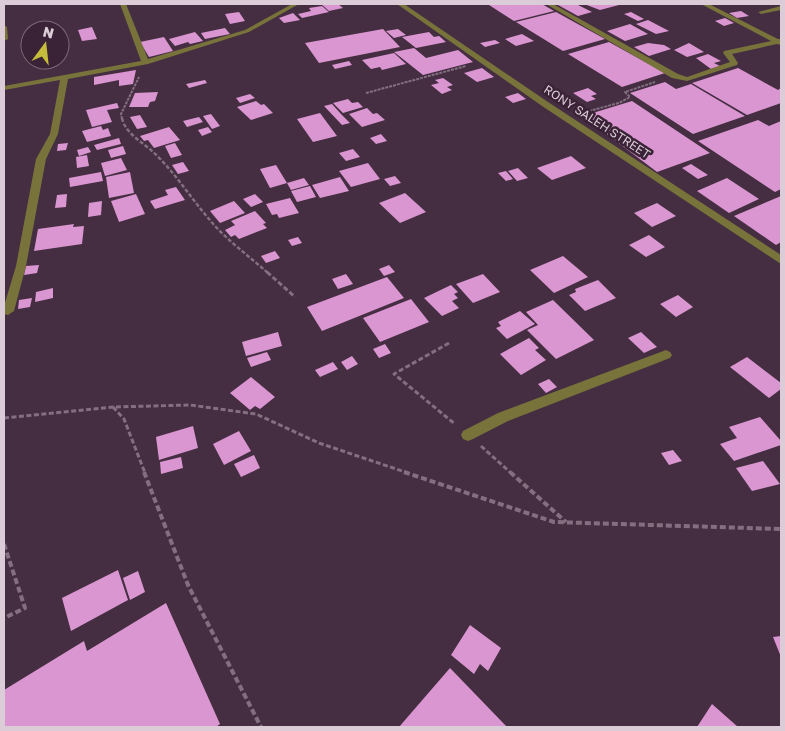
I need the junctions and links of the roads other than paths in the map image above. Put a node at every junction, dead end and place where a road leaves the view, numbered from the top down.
1 (123, 4) edge
2 (296, 4) edge
3 (400, 4) edge
4 (549, 4) edge
5 (704, 4) edge
6 (781, 8) edge
7 (761, 12) dead end
8 (4, 27) edge
9 (4, 39) edge
10 (780, 42) edge
11 (146, 62) junction
12 (64, 78) junction
13 (4, 88) edge
14 (781, 260) edge
15 (8, 312) dead end
16 (666, 355) dead end
17 (468, 435) dead end

1 - 11 street
2 - 11 street
3 - 14 street, RONY SALEH STREET
4 - 10 street
5 - 10 street
6 - 7 street
8 - 9 street
11 - 12 street
12 - 13 street
12 - 15 street
16 - 17 street

